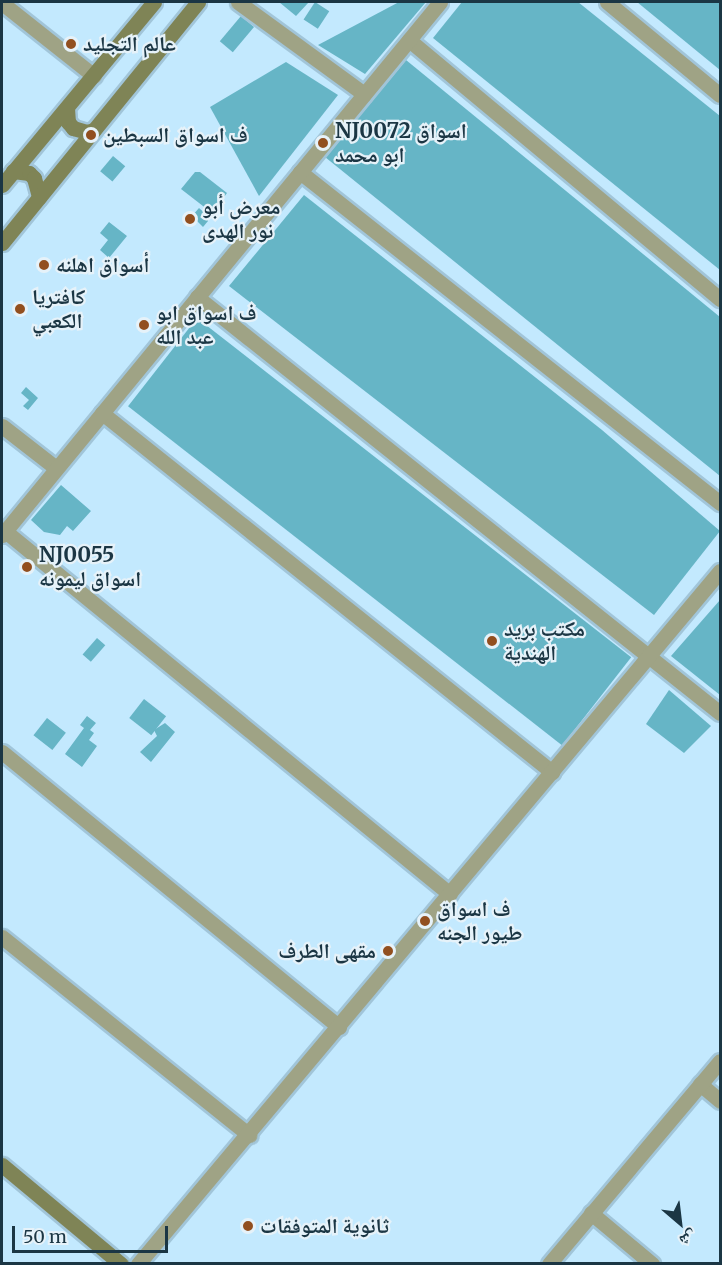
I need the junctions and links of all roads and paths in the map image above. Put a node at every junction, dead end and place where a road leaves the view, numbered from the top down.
1 (154, 2) edge
2 (198, 2) edge
3 (238, 2) edge
4 (440, 2) edge
5 (608, 2) edge
6 (2, 3) edge
7 (409, 40) junction
8 (94, 76) junction
9 (364, 94) junction
10 (720, 95) edge
11 (67, 108) junction
12 (93, 130) junction
13 (13, 171) junction
14 (300, 172) junction
15 (2, 185) edge
16 (39, 197) junction
17 (2, 243) edge
18 (197, 297) junction
19 (720, 299) edge
20 (102, 413) junction
21 (2, 426) edge
22 (56, 468) junction
23 (720, 503) edge
24 (3, 533) edge
25 (720, 571) edge
26 (650, 655) junction
27 (720, 713) edge
28 (2, 752) edge
29 (552, 772) junction
30 (450, 894) junction
31 (2, 937) edge
32 (339, 1028) junction
33 (720, 1060) edge
34 (700, 1084) junction
35 (720, 1101) edge
36 (249, 1135) junction
37 (2, 1165) edge
38 (591, 1213) junction
39 (121, 1263) edge
40 (138, 1263) edge
41 (549, 1263) edge
42 (652, 1263) edge

1 - 8 main road
2 - 12 main road
3 - 9 street
4 - 7 street
5 - 10 street
6 - 8 street
7 - 9 street
7 - 19 street
8 - 11 main road
9 - 14 street
11 - 12 main road
11 - 13 main road
12 - 16 main road
13 - 15 main road
13 - 16 main road
14 - 18 street
14 - 23 street
16 - 17 main road
18 - 20 street
18 - 26 street
20 - 22 street
20 - 29 street
21 - 22 street
22 - 24 street
24 - 30 street
25 - 26 street
26 - 27 street
26 - 29 street
28 - 32 street
29 - 30 street
30 - 32 street
31 - 36 street
32 - 36 street
33 - 34 street
34 - 35 street
34 - 38 street
36 - 40 street
37 - 39 main road
38 - 41 street
38 - 42 street

